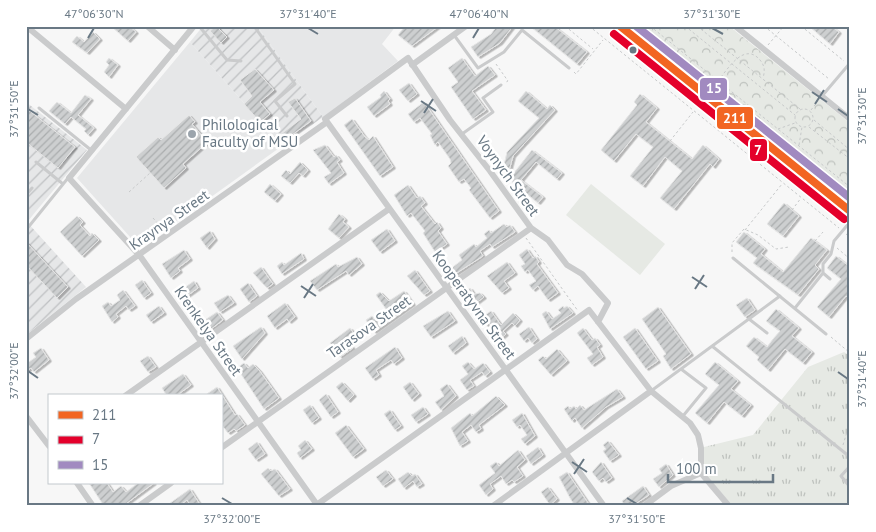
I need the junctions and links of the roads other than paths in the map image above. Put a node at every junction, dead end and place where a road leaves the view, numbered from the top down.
1 (26, 26) edge
2 (147, 26) edge
3 (194, 26) edge
4 (199, 26) edge
5 (254, 26) edge
6 (466, 26) edge
7 (620, 26) edge
8 (735, 26) edge
9 (454, 35) junction
10 (175, 50) junction
11 (408, 58) joint
12 (241, 61) dead end
13 (849, 64) edge
14 (412, 65) junction
15 (569, 68) dead end
16 (501, 86) dead end
17 (822, 96) junction
18 (39, 108) dead end
19 (126, 109) junction
20 (287, 116) dead end
21 (850, 119) edge
22 (326, 121) junction
23 (462, 134) junction
24 (91, 150) junction
25 (36, 162) dead end
26 (69, 178) junction
27 (63, 184) junction
28 (32, 188) dead end
29 (26, 196) edge
30 (389, 209) junction
31 (850, 211) edge
32 (850, 222) edge
33 (27, 228) edge
34 (530, 228) junction
35 (140, 256) junction
36 (733, 258) road end
37 (823, 274) junction
38 (830, 279) dead end
39 (446, 288) junction
40 (780, 296) junction
41 (795, 308) junction
42 (749, 319) junction
43 (598, 322) junction
44 (767, 334) dead end
45 (826, 334) road end
46 (26, 339) edge
47 (201, 342) junction
48 (712, 346) junction
49 (681, 369) junction
50 (505, 370) junction
51 (650, 391) junction
52 (128, 394) edge
53 (26, 416) edge
54 (683, 416) junction
55 (258, 422) junction
56 (48, 445) edge
57 (222, 447) edge
58 (566, 453) junction
59 (850, 457) edge
60 (850, 466) edge
61 (701, 473) junction
62 (78, 484) edge
63 (170, 484) edge
64 (850, 487) edge
65 (316, 505) edge
66 (93, 506) edge
67 (139, 506) edge
68 (493, 506) edge
69 (604, 506) edge
70 (644, 506) edge
71 (729, 506) edge

1 - 19 street
2 - 10 street
3 - 10 street
4 - 12 lane
5 - 20 lane
6 - 9 street
7 - 31 main road
8 - 17 street
9 - 14 street
9 - 15 lane
10 - 19 street
11 - 14 street, Voynych Street
11 - 22 street, Kraynya Street
13 - 17 lane
14 - 23 street, Voynych Street
16 - 23 lane
17 - 21 street
18 - 24 lane
19 - 24 street
22 - 30 street, Kooperatyvna Street
22 - 35 street, Kraynya Street
23 - 34 street, Voynych Street
24 - 26 street
25 - 27 lane
26 - 27 lane
26 - 35 street, Krenkelya Street
27 - 33 lane
28 - 29 lane
30 - 39 street, Kooperatyvna Street
30 - 47 street
32 - 37 lane
34 - 39 street, Tarasova Street
34 - 43 street, Voynych Street
35 - 46 street, Kraynya Street
35 - 47 street, Krenkelya Street
36 - 40 lane
37 - 38 lane
37 - 41 lane
39 - 50 street, Kooperatyvna Street
39 - 55 street, Tarasova Street
40 - 41 lane
40 - 42 lane
41 - 45 lane
42 - 44 lane
42 - 48 lane
43 - 50 street
43 - 51 street
47 - 52 street
47 - 55 street, Krenkelya Street
48 - 49 lane
48 - 59 lane
49 - 51 lane
49 - 54 lane
50 - 58 street, Kooperatyvna Street
50 - 65 street
51 - 54 street
51 - 58 street
53 - 56 street
54 - 61 street
55 - 57 street, Tarasova Street
55 - 65 street, Krenkelya Street
58 - 68 street
58 - 69 street, Kooperatyvna Street
60 - 64 lane
61 - 70 street
61 - 71 street
62 - 66 street
63 - 67 street

